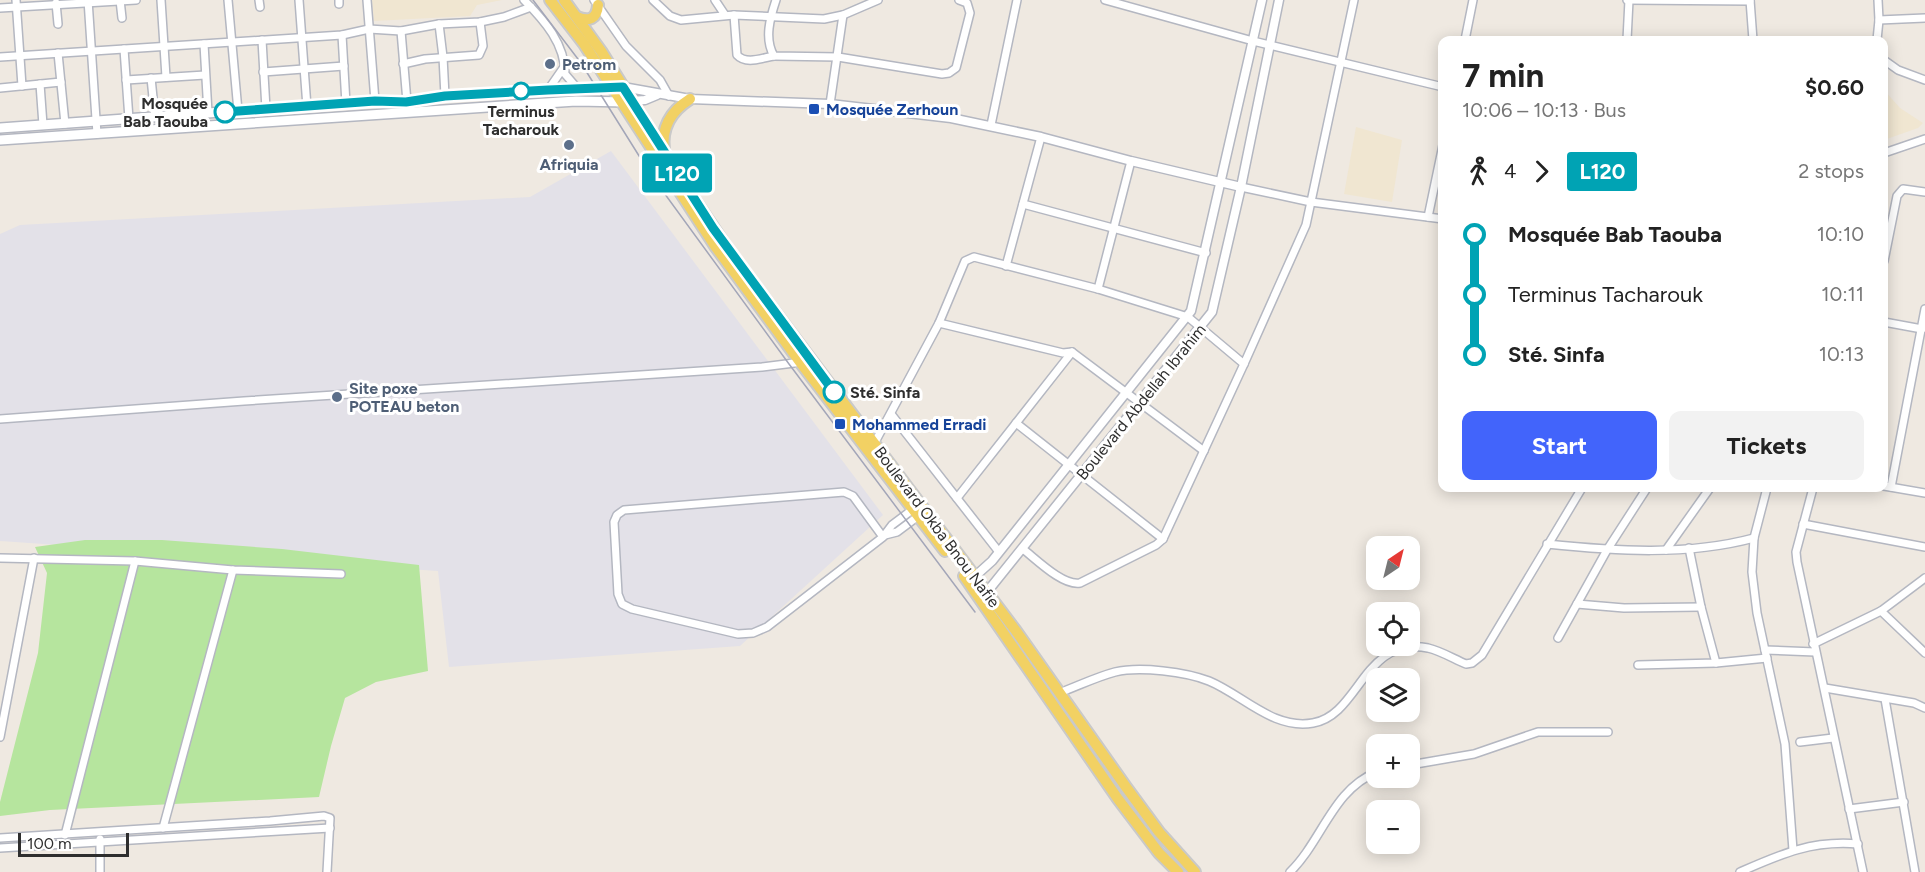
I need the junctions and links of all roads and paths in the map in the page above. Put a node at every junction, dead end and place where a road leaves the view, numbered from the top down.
1 (136, 0) edge
2 (161, 0) edge
3 (228, 0) edge
4 (299, 0) edge
5 (367, 0) edge
6 (524, 0) edge
7 (550, 0) edge
8 (564, 0) edge
9 (653, 0) edge
10 (716, 0) edge
11 (776, 0) edge
12 (878, 0) edge
13 (959, 0) edge
14 (1017, 0) edge
15 (1105, 0) edge
16 (1262, 0) edge
17 (1279, 0) edge
18 (1354, 0) edge
19 (1473, 0) edge
20 (1628, 0) edge
21 (1878, 0) edge
22 (120, 1) edge
23 (1750, 1) edge
24 (56, 2) edge
25 (88, 2) edge
26 (596, 3) edge
27 (16, 4) edge
28 (531, 7) junction
29 (0, 8) edge
30 (725, 15) junction
31 (734, 15) junction
32 (843, 15) junction
33 (577, 17) junction
34 (771, 17) junction
35 (122, 18) dead end
36 (1925, 18) edge
37 (1879, 20) junction
38 (480, 22) junction
39 (58, 24) dead end
40 (439, 24) junction
41 (369, 29) junction
42 (401, 31) junction
43 (342, 35) junction
44 (1466, 36) edge
45 (1626, 36) edge
46 (1754, 36) edge
47 (1877, 36) edge
48 (301, 38) junction
49 (262, 40) junction
50 (1253, 41) junction
51 (232, 42) junction
52 (204, 44) junction
53 (1270, 45) junction
54 (163, 46) junction
55 (124, 49) junction
56 (92, 50) junction
57 (58, 52) junction
58 (20, 55) junction
59 (0, 57) edge
60 (443, 57) junction
61 (774, 57) junction
62 (838, 57) junction
63 (403, 63) junction
64 (1341, 63) junction
65 (1888, 63) edge
66 (565, 64) junction
67 (344, 66) junction
68 (304, 69) junction
69 (264, 72) junction
70 (205, 75) junction
71 (166, 77) junction
72 (151, 78) junction
73 (126, 80) junction
74 (1925, 80) edge
75 (61, 82) junction
76 (39, 84) junction
77 (22, 86) junction
78 (1438, 86) edge
79 (617, 87) junction
80 (0, 88) edge
81 (577, 88) junction
82 (548, 90) junction
83 (657, 95) junction
84 (445, 96) junction
85 (669, 96) junction
86 (690, 99) junction
87 (375, 101) junction
88 (406, 102) junction
89 (627, 102) junction
90 (346, 104) junction
91 (830, 104) junction
92 (307, 106) junction
93 (266, 110) junction
94 (238, 111) junction
95 (208, 113) junction
96 (154, 117) junction
97 (129, 119) junction
98 (97, 121) junction
99 (65, 124) junction
100 (43, 125) junction
101 (992, 125) junction
102 (0, 128) edge
103 (98, 134) junction
104 (1041, 137) junction
105 (1925, 139) edge
106 (0, 140) edge
107 (1888, 152) edge
108 (664, 153) junction
109 (1131, 161) junction
110 (1438, 169) edge
111 (1221, 183) junction
112 (1240, 187) junction
113 (1925, 192) edge
114 (1311, 202) junction
115 (1023, 204) junction
116 (1428, 217) junction
117 (1438, 218) edge
118 (1114, 229) junction
119 (1888, 241) edge
120 (1206, 253) junction
121 (1006, 266) junction
122 (1098, 289) junction
123 (1925, 309) edge
124 (1188, 317) junction
125 (939, 323) junction
126 (1888, 323) edge
127 (1202, 327) junction
128 (1923, 329) edge
129 (1072, 352) junction
130 (806, 362) junction
131 (1244, 364) junction
132 (1126, 393) junction
133 (1140, 403) junction
134 (891, 414) junction
135 (0, 419) edge
136 (1017, 423) junction
137 (873, 444) junction
138 (1204, 451) junction
139 (1069, 464) junction
140 (1082, 475) junction
141 (1888, 483) edge
142 (1888, 487) edge
143 (1580, 492) edge
144 (1644, 492) edge
145 (1707, 492) edge
146 (1766, 492) edge
147 (1812, 492) edge
148 (1925, 493) edge
149 (957, 498) junction
150 (919, 510) junction
151 (1803, 525) junction
152 (884, 536) junction
153 (1754, 538) junction
154 (1163, 539) junction
155 (1547, 544) junction
156 (1925, 547) edge
157 (1689, 548) junction
158 (1023, 549) junction
159 (1607, 550) junction
160 (1666, 550) junction
161 (999, 552) junction
162 (0, 558) edge
163 (34, 558) junction
164 (135, 561) junction
165 (233, 570) junction
166 (341, 574) dead end
167 (1925, 578) edge
168 (971, 580) junction
169 (984, 596) junction
170 (1577, 604) junction
171 (1701, 607) junction
172 (1881, 611) junction
173 (1558, 638) dead end
174 (1814, 648) junction
175 (1925, 653) edge
176 (1766, 654) junction
177 (1716, 663) junction
178 (1638, 665) dead end
179 (1825, 688) junction
180 (1059, 693) junction
181 (1885, 699) junction
182 (1925, 708) edge
183 (1608, 732) dead end
184 (0, 736) edge
185 (1833, 738) junction
186 (1800, 742) dead end
187 (1420, 763) edge
188 (1366, 778) edge
189 (1904, 802) junction
190 (1849, 809) junction
191 (163, 828) junction
192 (330, 828) junction
193 (100, 832) junction
194 (65, 834) junction
195 (0, 838) edge
196 (100, 842) junction
197 (1858, 844) junction
198 (0, 848) edge
199 (1793, 850) junction
200 (100, 872) edge
201 (327, 872) edge
202 (1178, 872) edge
203 (1195, 872) edge
204 (1290, 872) edge
205 (1740, 872) edge
206 (1863, 872) edge
207 (1915, 872) edge

1 - 22 street
2 - 54 street
3 - 51 street
4 - 48 street
5 - 41 street
6 - 28 street
7 - 79 main road, Boulevard Okba Bnou Nafie
8 - 33 main road, Boulevard Okba Bnou Nafie
9 - 30 street
10 - 30 street
11 - 34 street
12 - 32 street
13 - 62 street
14 - 101 street
15 - 50 street
16 - 50 street, Boulevard Abdellah Ibrahim
17 - 53 street, Boulevard Abdellah Ibrahim
18 - 64 street
19 - 44 street
20 - 23 street
20 - 45 street
21 - 37 street
22 - 25 street
22 - 35 street
23 - 46 street
24 - 25 street
24 - 27 street
24 - 39 street
25 - 56 street
26 - 33 main road
26 - 85 street
27 - 29 street
27 - 58 street
28 - 38 street
28 - 66 street
30 - 31 street
31 - 34 street
31 - 61 street
32 - 34 street
32 - 62 street
33 - 79 main road, Boulevard Okba Bnou Nafie
34 - 61 street
36 - 37 street
37 - 47 street
38 - 40 street
38 - 60 street
40 - 42 street
40 - 60 street
41 - 42 street
41 - 43 street
41 - 87 street
42 - 63 street
43 - 48 street
43 - 67 street
48 - 49 street
48 - 68 street
49 - 51 street
49 - 69 street
50 - 53 street
50 - 111 street, Boulevard Abdellah Ibrahim
51 - 52 street
51 - 94 street
52 - 54 street
52 - 70 street
53 - 64 street
53 - 112 street, Boulevard Abdellah Ibrahim
54 - 55 street
54 - 71 street
55 - 56 street
55 - 73 street
56 - 57 street
56 - 98 street
57 - 58 street
57 - 75 street
58 - 59 street
58 - 77 street
60 - 63 street
60 - 84 street
61 - 62 street
62 - 91 street
63 - 88 street
64 - 78 street
64 - 114 street
65 - 74 street
66 - 81 street
66 - 82 street
67 - 68 street
67 - 90 street
68 - 69 street
68 - 92 street
69 - 93 street
70 - 71 street
70 - 95 street
71 - 72 street
72 - 73 street
72 - 96 street
73 - 97 street
75 - 76 street
75 - 99 street
76 - 77 street
76 - 100 street
77 - 80 street
79 - 81 main road
79 - 83 street
79 - 89 main road, Boulevard Okba Bnou Nafie
81 - 82 main road
82 - 84 main road
83 - 85 street
83 - 89 street
84 - 88 main road
85 - 86 street
86 - 91 street
86 - 108 main road
87 - 88 main road
87 - 90 main road
89 - 103 main road
89 - 108 main road, Boulevard Okba Bnou Nafie
89 - 130 main road, Boulevard Okba Bnou Nafie
90 - 92 main road
91 - 101 street
92 - 93 main road
93 - 94 main road
94 - 95 main road
95 - 96 main road
96 - 97 main road
97 - 98 main road
98 - 99 main road
98 - 103 street
99 - 100 main road
100 - 102 main road
101 - 104 street
103 - 106 main road
104 - 109 street
104 - 115 street
105 - 107 street
108 - 130 main road, Boulevard Okba Bnou Nafie
109 - 111 street
109 - 118 street
110 - 116 street
111 - 112 street
111 - 120 street, Boulevard Abdellah Ibrahim
112 - 114 street
112 - 127 street, Boulevard Abdellah Ibrahim
113 - 119 street
114 - 116 street
114 - 131 street
115 - 118 street
115 - 121 street
116 - 117 street
118 - 120 street
118 - 122 street
120 - 124 street, Boulevard Abdellah Ibrahim
121 - 122 street
121 - 125 street
122 - 124 street
123 - 128 street
124 - 127 street
124 - 132 street, Boulevard Abdellah Ibrahim
125 - 129 street
125 - 134 street
126 - 128 street
127 - 131 street
127 - 133 street, Boulevard Abdellah Ibrahim
128 - 141 street
129 - 132 street
129 - 136 street
130 - 135 street
130 - 137 main road, Boulevard Okba Bnou Nafie
130 - 150 main road, Boulevard Okba Bnou Nafie
131 - 138 street
132 - 133 street
132 - 139 street, Boulevard Abdellah Ibrahim
133 - 138 street
133 - 140 street, Boulevard Abdellah Ibrahim
134 - 137 street
134 - 149 street
136 - 139 street
136 - 149 street
137 - 150 main road, Boulevard Okba Bnou Nafie
138 - 154 street
139 - 140 street
139 - 161 street, Boulevard Abdellah Ibrahim
140 - 154 street
140 - 158 street, Boulevard Abdellah Ibrahim
142 - 148 street
143 - 155 street
144 - 159 street
145 - 160 street
146 - 153 street
147 - 151 street
149 - 161 street
150 - 152 street
150 - 168 main road, Boulevard Okba Bnou Nafie
151 - 156 street
151 - 174 street
152 - 152 street
153 - 157 street
153 - 176 street
154 - 158 street
155 - 159 street
155 - 180 street
157 - 160 street
157 - 171 street
158 - 169 street, Boulevard Abdellah Ibrahim
159 - 160 street
159 - 170 street
161 - 168 street, Boulevard Abdellah Ibrahim
162 - 163 street
163 - 164 street
163 - 184 street
164 - 165 street
164 - 194 street
165 - 166 street
165 - 191 street
167 - 172 street
168 - 169 main road, Boulevard Okba Bnou Nafie
169 - 180 main road, Boulevard Okba Bnou Nafie
169 - 202 main road, Boulevard Okba Bnou Nafie
170 - 171 street
170 - 173 street
171 - 177 street
172 - 174 street
172 - 175 street
174 - 176 street
174 - 179 street
176 - 177 street
176 - 199 street
177 - 178 street
179 - 181 street
179 - 185 street
180 - 203 main road, Boulevard Okba Bnou Nafie
181 - 182 street
181 - 189 street
183 - 187 street
185 - 186 street
185 - 190 street
188 - 204 street
189 - 190 street
189 - 207 street
190 - 197 street
191 - 192 street
191 - 193 street
192 - 196 street
192 - 201 street
193 - 194 street
193 - 196 street
194 - 195 street
196 - 198 street
196 - 200 street
197 - 199 street
197 - 206 street
199 - 205 street

